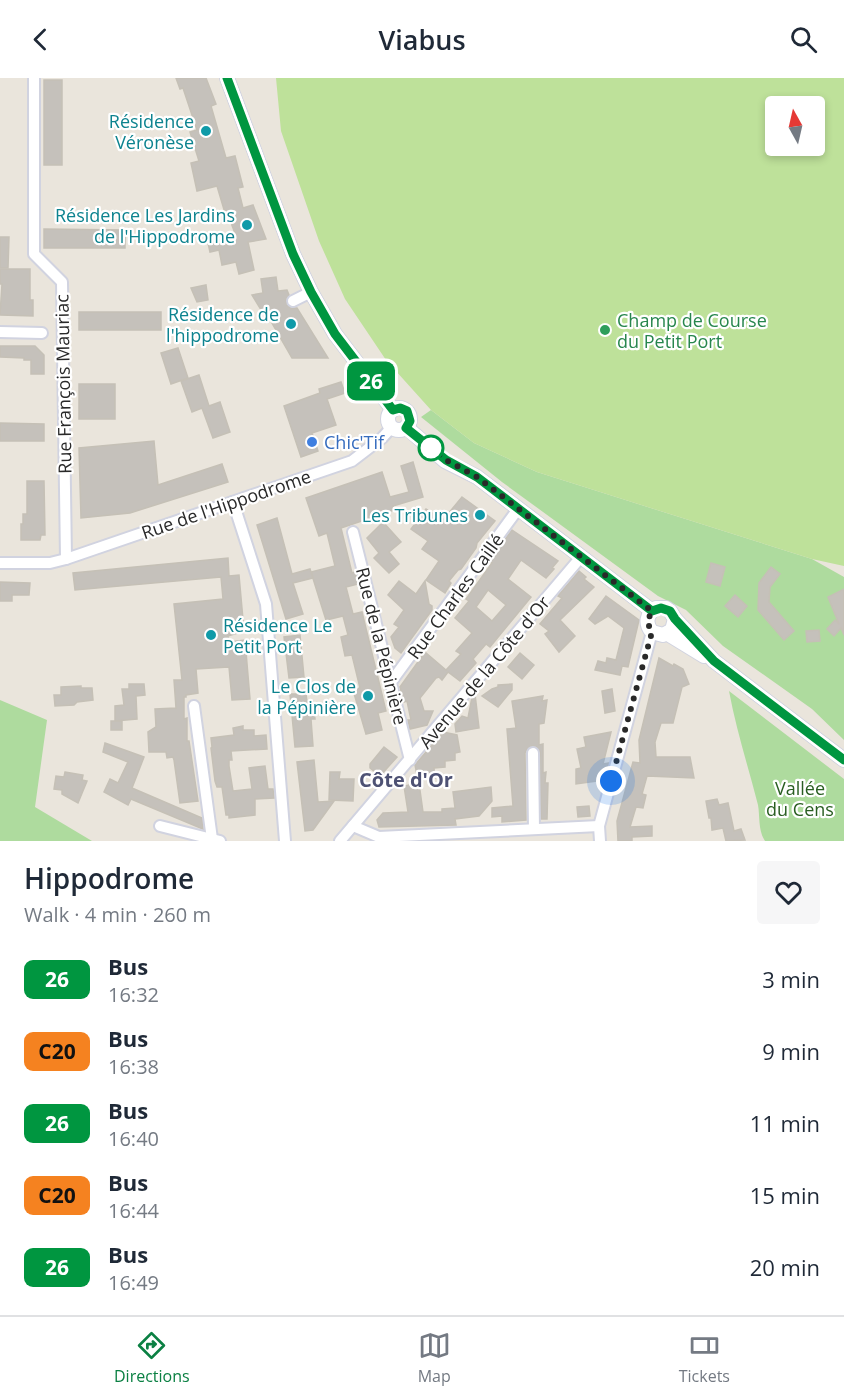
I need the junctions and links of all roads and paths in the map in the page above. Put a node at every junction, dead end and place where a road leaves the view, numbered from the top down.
1 (34, 78) edge
2 (227, 78) edge
3 (311, 292) junction
4 (293, 301) dead end
5 (0, 332) edge
6 (42, 333) dead end
7 (399, 427) junction
8 (233, 502) junction
9 (518, 509) junction
10 (353, 532) dead end
11 (581, 557) junction
12 (66, 559) junction
13 (0, 562) edge
14 (652, 611) junction
15 (675, 619) junction
16 (652, 632) junction
17 (668, 634) junction
18 (714, 661) junction
19 (391, 682) junction
20 (194, 706) dead end
21 (533, 753) dead end
22 (410, 760) junction
23 (844, 760) edge
24 (160, 826) dead end
25 (353, 826) junction
26 (599, 826) junction
27 (534, 829) junction
28 (216, 840) edge
29 (285, 841) edge
30 (340, 841) edge
31 (600, 841) edge

1 - 12 street, Rue François Mauriac
2 - 3 street
3 - 4 street
3 - 7 street
5 - 6 street
7 - 8 street, Rue de l'Hippodrome
7 - 9 street
8 - 12 street, Rue de l'Hippodrome
8 - 29 street
9 - 11 street
9 - 19 street, Rue Charles Caillé
10 - 19 street, Rue de la Pépinière
11 - 14 street
11 - 22 street, Avenue de la Côte d'Or
12 - 13 street, Rue de l'Hippodrome
14 - 15 street
14 - 16 street
15 - 17 street
15 - 18 street
16 - 17 street
16 - 26 street
17 - 18 street
18 - 23 street
19 - 22 street, Rue de la Pépinière
20 - 28 street
21 - 27 street
22 - 25 street, Avenue de la Côte d'Or
24 - 28 street
25 - 27 street
25 - 30 street, Avenue de la Côte d'Or
26 - 27 street
26 - 31 street

